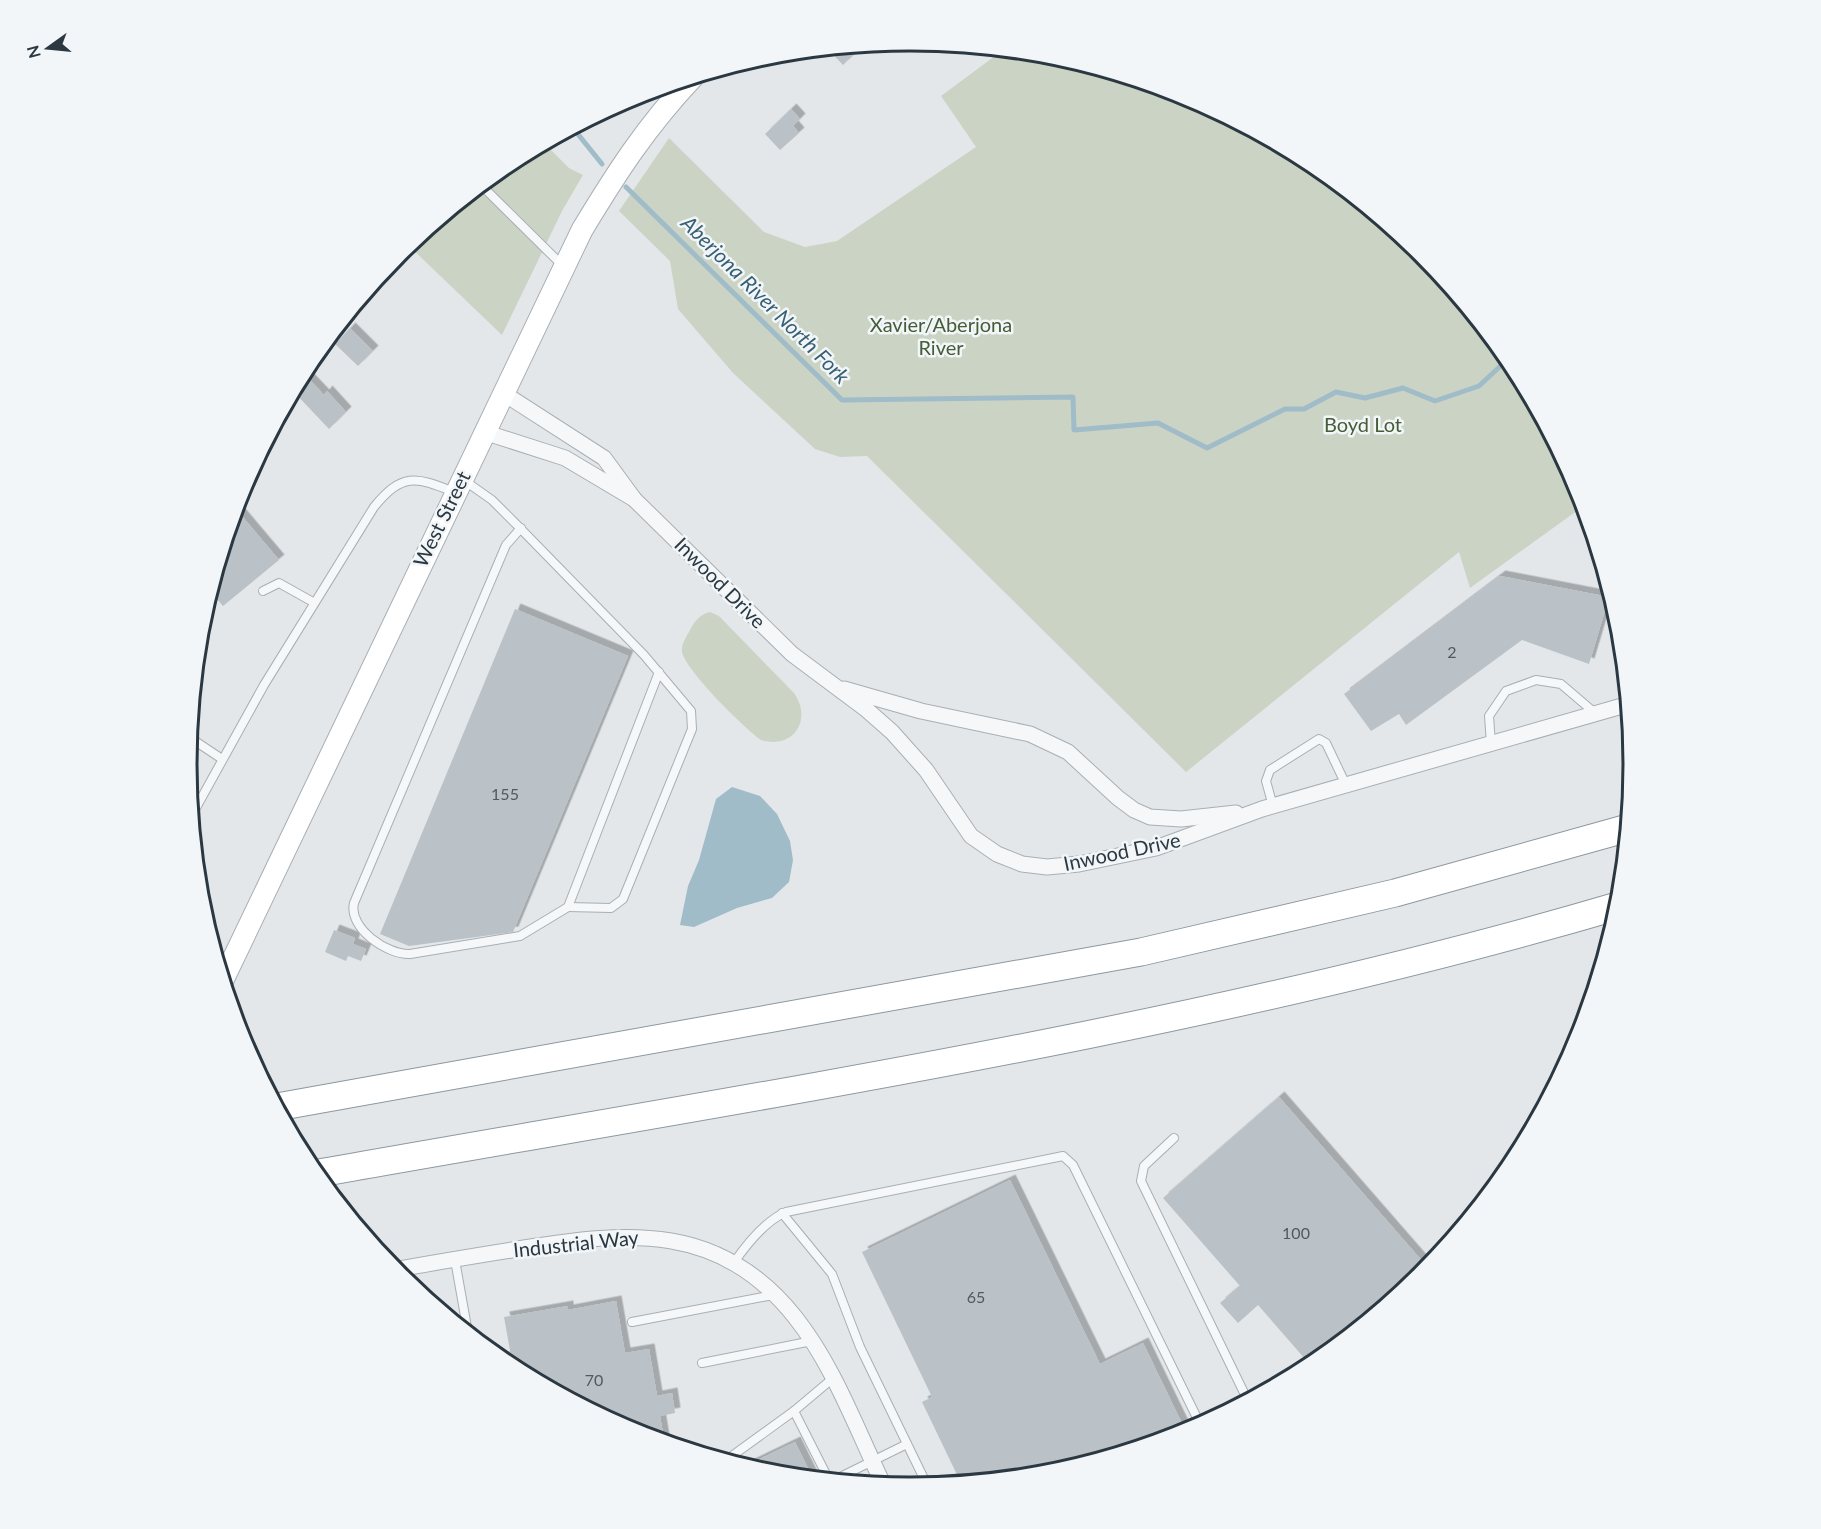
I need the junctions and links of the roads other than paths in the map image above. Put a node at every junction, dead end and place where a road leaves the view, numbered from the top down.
1 (682, 89) edge
2 (487, 190) edge
3 (564, 267) junction
4 (503, 393) junction
5 (484, 432) junction
6 (458, 485) junction
7 (634, 500) junction
8 (521, 528) junction
9 (263, 591) dead end
10 (313, 602) junction
11 (659, 672) junction
12 (835, 687) junction
13 (1621, 707) edge
14 (1596, 714) junction
15 (198, 743) edge
16 (1491, 744) junction
17 (222, 759) junction
18 (1346, 785) junction
19 (199, 803) edge
20 (1268, 807) junction
21 (1620, 830) edge
22 (568, 908) junction
23 (1609, 908) edge
24 (228, 970) edge
25 (285, 1105) edge
26 (1174, 1138) dead end
27 (325, 1172) edge
28 (782, 1213) junction
29 (455, 1260) junction
30 (733, 1264) junction
31 (409, 1272) edge
32 (774, 1294) junction
33 (632, 1322) dead end
34 (466, 1323) edge
35 (812, 1341) junction
36 (702, 1363) dead end
37 (832, 1379) junction
38 (1245, 1394) edge
39 (794, 1411) junction
40 (1197, 1418) edge
41 (907, 1444) junction
42 (733, 1455) edge
43 (872, 1462) junction
44 (826, 1473) edge
45 (845, 1474) edge
46 (879, 1477) edge
47 (923, 1477) edge

1 - 3 main road, West Street
2 - 3 lane
3 - 4 main road, West Street
4 - 5 main road, West Street
4 - 7 street, Inwood Drive
5 - 6 main road, West Street
5 - 7 street, Inwood Drive
6 - 8 lane
6 - 10 lane
6 - 24 main road, West Street
7 - 12 street, Inwood Drive
8 - 11 lane
8 - 22 lane
9 - 10 lane
10 - 17 lane
11 - 22 lane
11 - 22 lane
12 - 20 street, Inwood Drive
12 - 20 street, Inwood Drive
13 - 14 street, Inwood Drive
14 - 16 street, Inwood Drive
14 - 16 lane
15 - 17 lane
16 - 18 street, Inwood Drive
17 - 19 lane
18 - 20 street, Inwood Drive
18 - 20 lane
21 - 25 highway
23 - 27 highway
26 - 38 lane
28 - 30 lane
28 - 40 lane
28 - 41 lane
29 - 30 street, Industrial Way
29 - 31 street, Industrial Way
29 - 34 lane
30 - 32 street, Industrial Way
32 - 33 lane
32 - 35 street, Industrial Way
35 - 36 lane
35 - 37 street, Industrial Way
37 - 39 lane
37 - 43 street, Industrial Way
39 - 42 lane
39 - 44 lane
41 - 43 lane
41 - 47 lane
43 - 45 lane
43 - 46 street, Industrial Way

